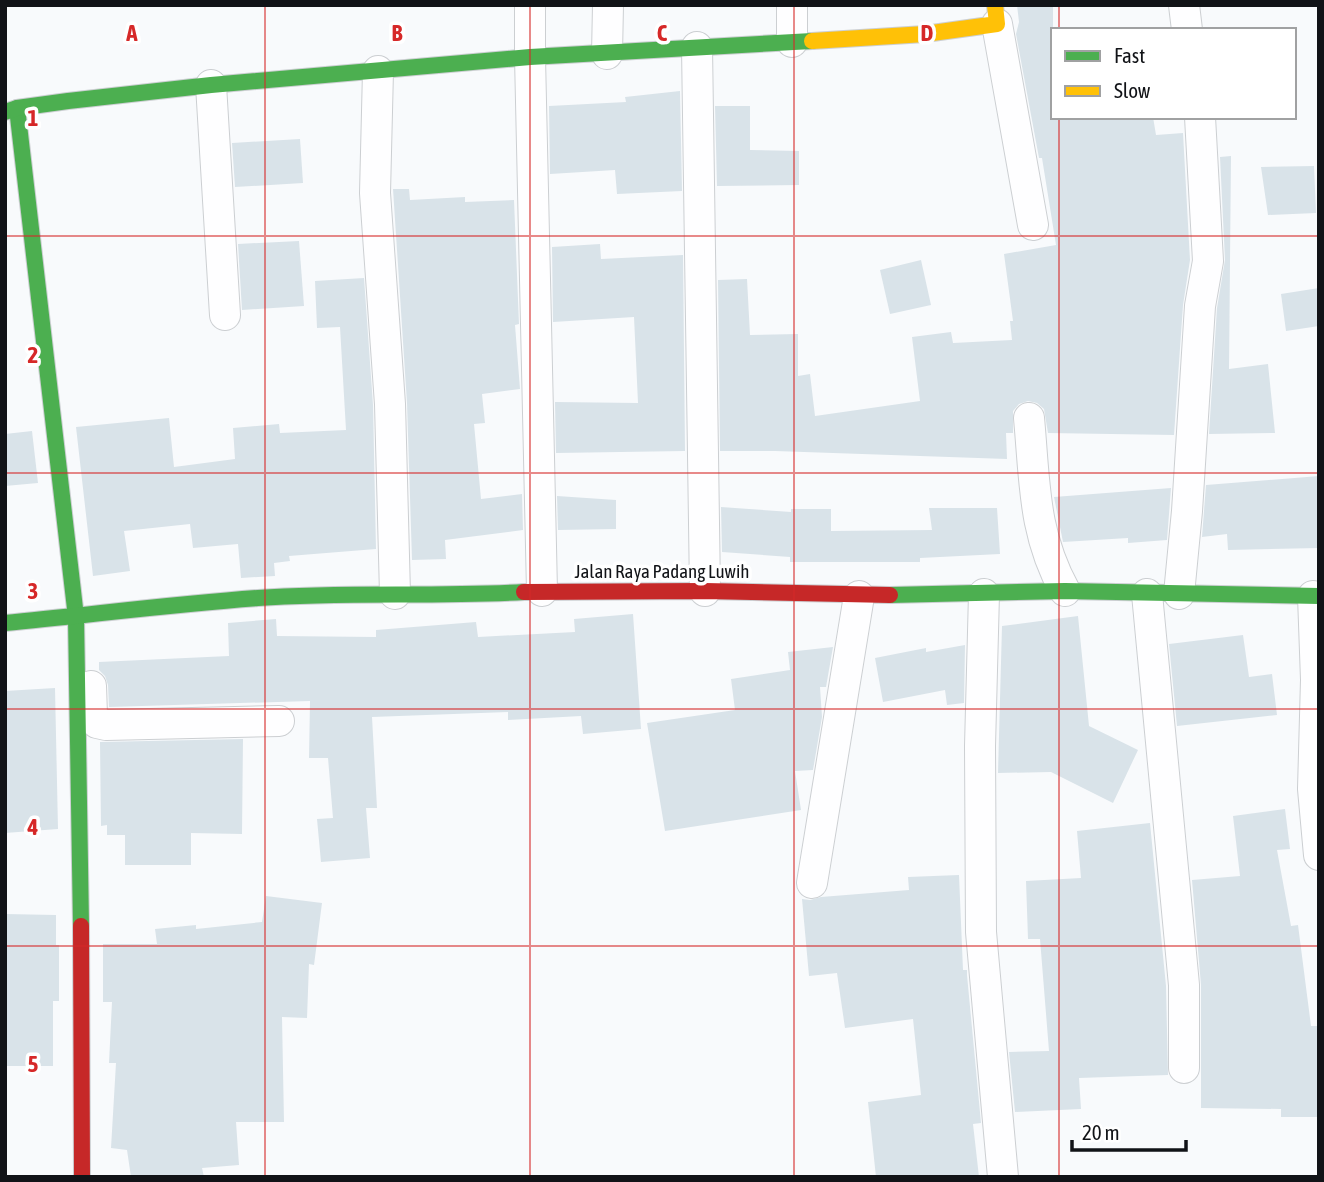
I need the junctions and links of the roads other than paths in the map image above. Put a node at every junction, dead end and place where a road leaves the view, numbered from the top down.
1 (530, 5) edge
2 (608, 5) edge
3 (792, 5) edge
4 (1184, 5) edge
5 (996, 15) edge
6 (1187, 28) edge
7 (792, 42) junction
8 (696, 47) junction
9 (607, 54) junction
10 (530, 57) junction
11 (378, 71) junction
12 (211, 85) junction
13 (11, 110) edge
14 (1200, 119) edge
15 (1034, 225) dead end
16 (225, 315) dead end
17 (1029, 418) dead end
18 (705, 591) junction
19 (1065, 591) junction
20 (542, 592) junction
21 (395, 594) junction
22 (984, 594) junction
23 (1147, 594) junction
24 (1179, 594) junction
25 (859, 596) junction
26 (1316, 596) edge
27 (83, 616) junction
28 (5, 623) edge
29 (279, 721) dead end
30 (1319, 855) edge
31 (812, 883) dead end
32 (1184, 1068) dead end
33 (82, 1177) edge
34 (1003, 1177) edge

1 - 10 street
2 - 9 street
3 - 7 street
4 - 6 street
5 - 7 street
5 - 15 street
7 - 8 street
8 - 9 street
8 - 18 street
9 - 10 street
10 - 11 street
10 - 20 street
11 - 12 street
11 - 21 street
12 - 13 street
12 - 16 street
13 - 27 street
14 - 24 street
17 - 19 street
18 - 20 street, Jalan Raya Padang Luwih
18 - 25 street, Jalan Raya Padang Luwih
19 - 22 street, Jalan Raya Padang Luwih
19 - 23 street, Jalan Raya Padang Luwih
20 - 21 street, Jalan Raya Padang Luwih
21 - 27 street, Jalan Raya Padang Luwih
22 - 25 street, Jalan Raya Padang Luwih
22 - 34 street
23 - 24 street, Jalan Raya Padang Luwih
23 - 32 street
24 - 26 street, Jalan Raya Padang Luwih
25 - 31 street
26 - 30 street
27 - 28 street, Jalan Raya Padang Luwih
27 - 29 street
27 - 33 street

